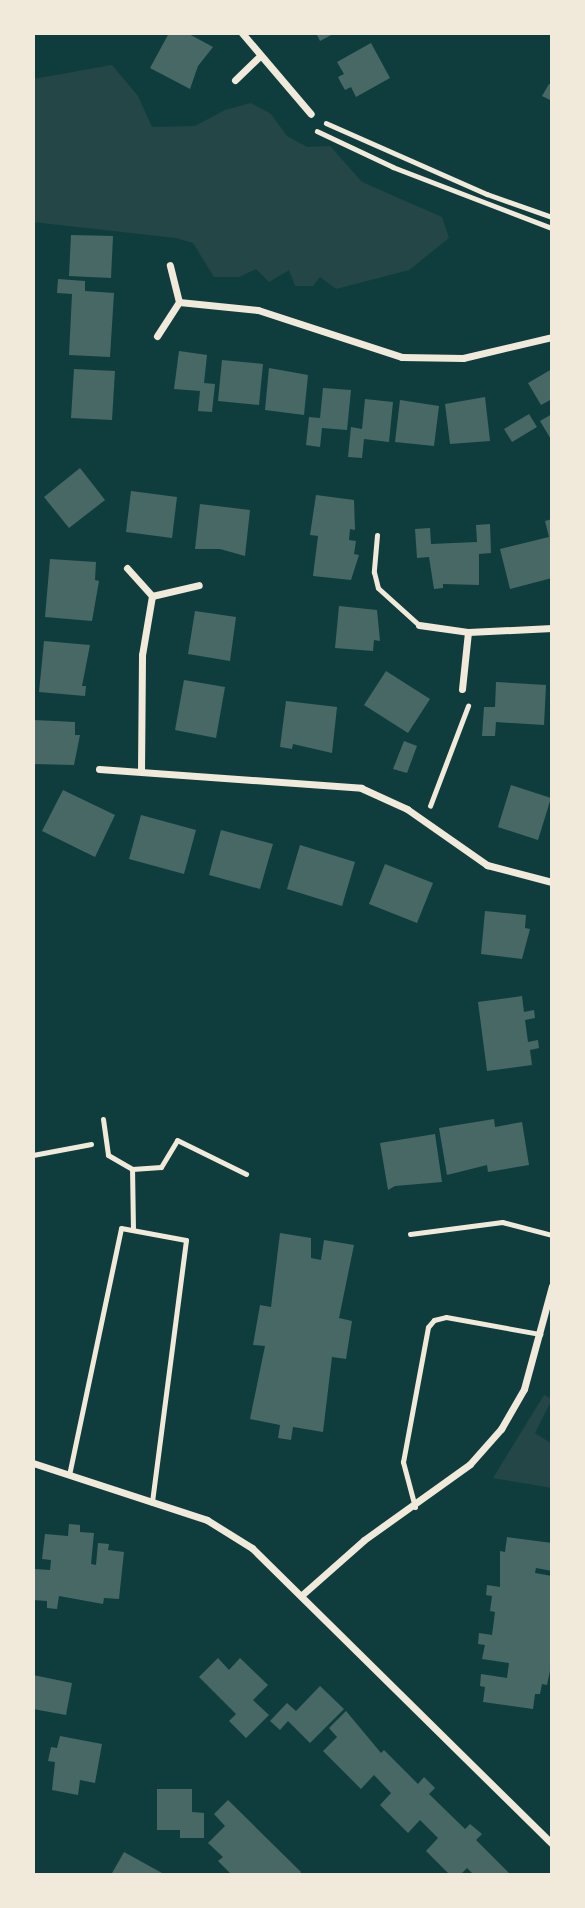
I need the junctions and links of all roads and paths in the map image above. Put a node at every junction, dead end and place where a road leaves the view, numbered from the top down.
1 (242, 33) edge
2 (260, 56) junction
3 (234, 80) dead end
4 (311, 114) junction
5 (552, 217) edge
6 (552, 228) edge
7 (170, 265) dead end
8 (178, 302) junction
9 (157, 336) dead end
10 (552, 337) edge
11 (377, 534) dead end
12 (127, 568) dead end
13 (199, 585) dead end
14 (152, 596) junction
15 (419, 625) joint
16 (552, 628) edge
17 (468, 632) junction
18 (462, 689) joint
19 (99, 769) dead end
20 (141, 771) junction
21 (421, 820) junction
22 (552, 882) edge
23 (103, 1119) dead end
24 (106, 1142) junction
25 (33, 1155) edge
26 (132, 1169) junction
27 (246, 1174) dead end
28 (133, 1230) junction
29 (410, 1234) dead end
30 (552, 1234) edge
31 (552, 1286) edge
32 (541, 1334) junction
33 (33, 1463) edge
34 (69, 1475) junction
35 (152, 1503) junction
36 (415, 1507) junction
37 (303, 1594) junction
38 (552, 1844) edge

1 - 2 street
2 - 3 street
2 - 4 street
4 - 5 path
4 - 6 path
7 - 8 street
8 - 9 street
8 - 10 street
11 - 15 lane
12 - 14 street
13 - 14 street
14 - 20 street
15 - 17 street
16 - 17 street
17 - 18 street
18 - 21 path
19 - 20 street
20 - 21 street
21 - 22 street
23 - 24 lane
24 - 25 path
24 - 26 lane
26 - 27 lane
26 - 28 lane
28 - 34 lane
28 - 35 lane
29 - 30 lane
31 - 32 street
32 - 36 street
32 - 36 lane
33 - 34 street
34 - 35 street
35 - 37 street
36 - 37 street
37 - 38 street

